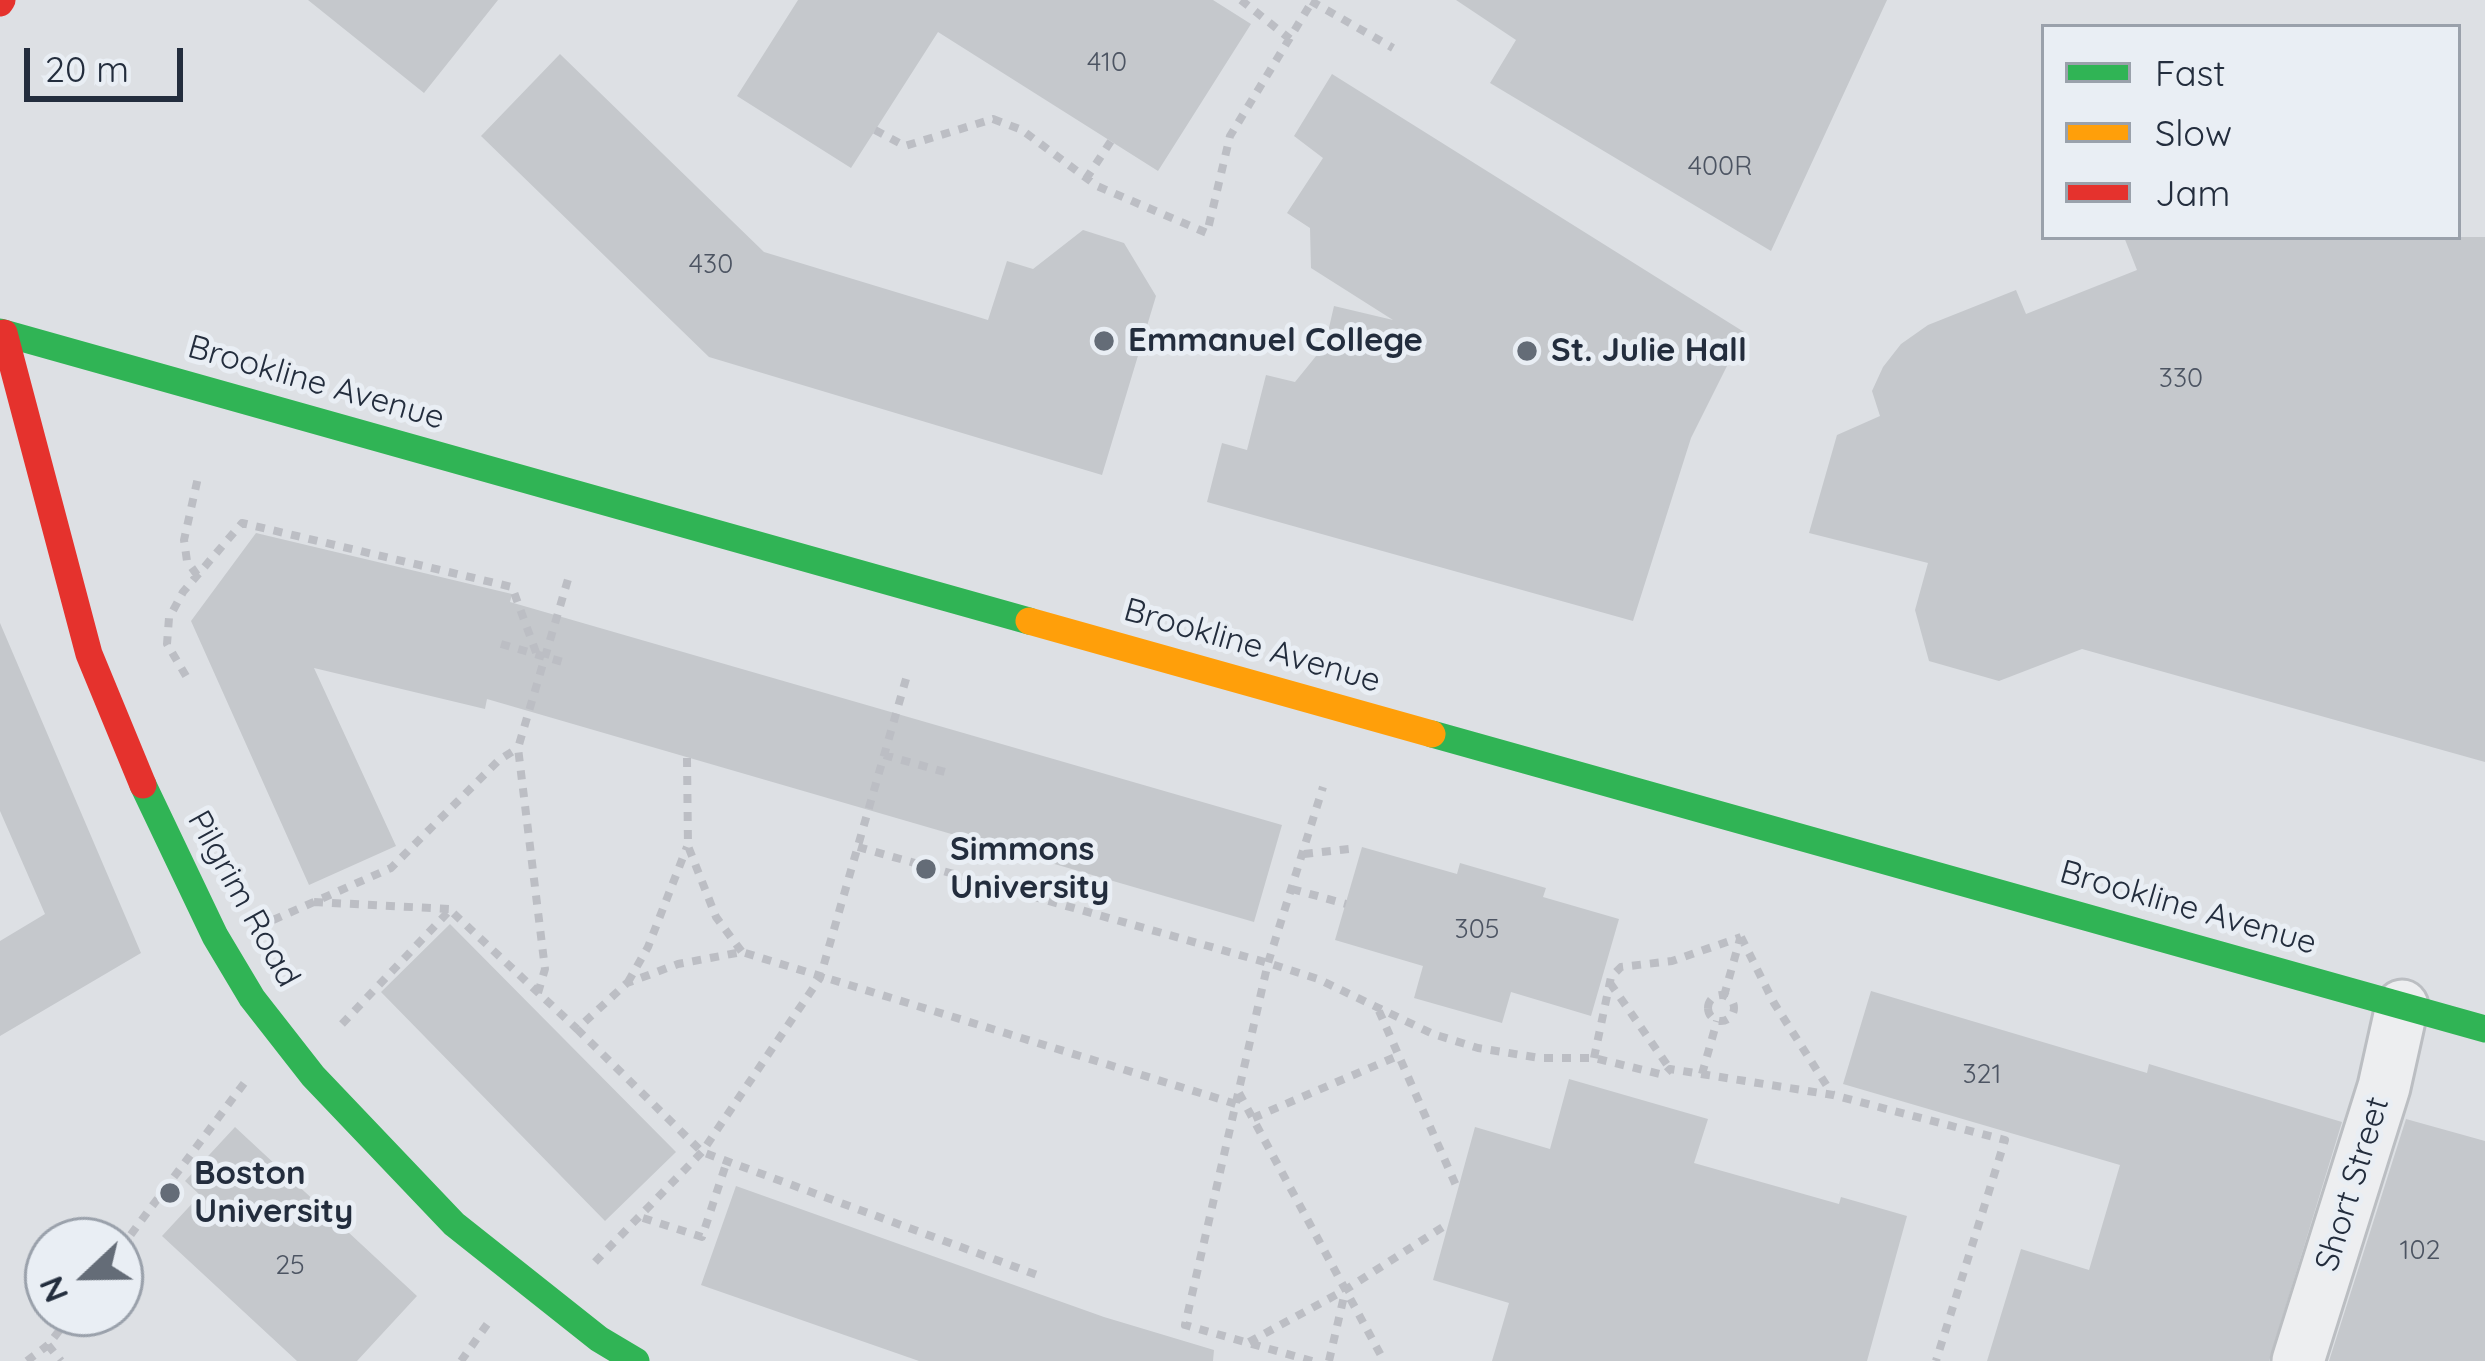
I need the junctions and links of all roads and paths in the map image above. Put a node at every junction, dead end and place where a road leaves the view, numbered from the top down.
1 (1241, 0) edge
2 (1312, 1) edge
3 (1290, 38) junction
4 (1393, 48) dead end
5 (875, 130) dead end
6 (1111, 141) dead end
7 (1086, 179) junction
8 (2, 332) edge
9 (199, 473) dead end
10 (197, 575) junction
11 (569, 576) dead end
12 (501, 644) dead end
13 (542, 656) junction
14 (563, 662) dead end
15 (908, 672) dead end
16 (186, 676) dead end
17 (518, 748) junction
18 (884, 755) junction
19 (688, 758) dead end
20 (952, 774) dead end
21 (1323, 787) dead end
22 (688, 846) junction
23 (858, 847) junction
24 (1357, 848) dead end
25 (1303, 855) junction
26 (1292, 889) junction
27 (311, 902) junction
28 (1346, 904) dead end
29 (450, 910) junction
30 (255, 929) dead end
31 (1741, 938) junction
32 (742, 952) junction
33 (1268, 963) junction
34 (820, 978) junction
35 (1610, 982) junction
36 (627, 983) junction
37 (538, 993) junction
38 (1724, 995) junction
39 (2402, 1006) junction
40 (1378, 1009) junction
41 (1717, 1021) junction
42 (577, 1029) junction
43 (2485, 1029) edge
44 (328, 1039) dead end
45 (1400, 1054) junction
46 (1594, 1058) junction
47 (254, 1069) dead end
48 (1670, 1069) junction
49 (1702, 1074) junction
50 (1239, 1092) junction
51 (1833, 1095) junction
52 (1236, 1104) junction
53 (1253, 1118) junction
54 (702, 1152) junction
55 (727, 1161) junction
56 (1458, 1190) dead end
57 (144, 1218) edge
58 (642, 1218) junction
59 (1449, 1223) dead end
60 (593, 1264) dead end
61 (1040, 1276) dead end
62 (1346, 1290) junction
63 (494, 1315) dead end
64 (56, 1337) edge
65 (1248, 1343) junction
66 (49, 1346) junction
67 (27, 1361) edge
68 (61, 1361) edge
69 (461, 1361) edge
70 (636, 1361) edge
71 (1312, 1361) edge
72 (1329, 1361) edge
73 (1384, 1361) edge
74 (1936, 1361) edge
75 (2298, 1361) edge

1 - 3 path
2 - 3 path
2 - 4 path
3 - 7 path
5 - 7 path
6 - 7 path
8 - 39 main road, Brookline Avenue
8 - 70 main road, Pilgrim Road
9 - 10 path
10 - 13 path
10 - 16 path
11 - 13 path
12 - 13 path
13 - 14 path
13 - 17 path
15 - 18 path
17 - 27 path
17 - 37 path
18 - 20 path
18 - 23 path
19 - 22 path
21 - 25 path
22 - 32 path
22 - 36 path
23 - 33 path
23 - 34 path
24 - 25 path
25 - 26 path
26 - 28 path
26 - 33 path
27 - 29 path
27 - 30 path
29 - 37 path
29 - 44 path
31 - 35 path
31 - 38 path
31 - 51 path
32 - 34 path
32 - 36 path
33 - 40 path
33 - 50 path
34 - 52 path
34 - 54 path
35 - 46 path
35 - 48 path
36 - 42 path
37 - 42 path
38 - 41 path
38 - 41 path
39 - 43 main road, Brookline Avenue
39 - 75 street, Short Street
40 - 45 path
40 - 46 path
41 - 49 path
42 - 54 path
45 - 53 path
45 - 56 path
46 - 48 path
47 - 57 path
48 - 49 path
49 - 51 path
50 - 52 path
50 - 53 path
51 - 74 path
52 - 65 path
53 - 62 path
54 - 55 path
54 - 58 path
55 - 58 path
55 - 61 path
58 - 60 path
59 - 62 path
62 - 65 path
62 - 72 path
62 - 73 path
63 - 69 path
64 - 66 path
65 - 71 path
66 - 67 path
66 - 68 path

